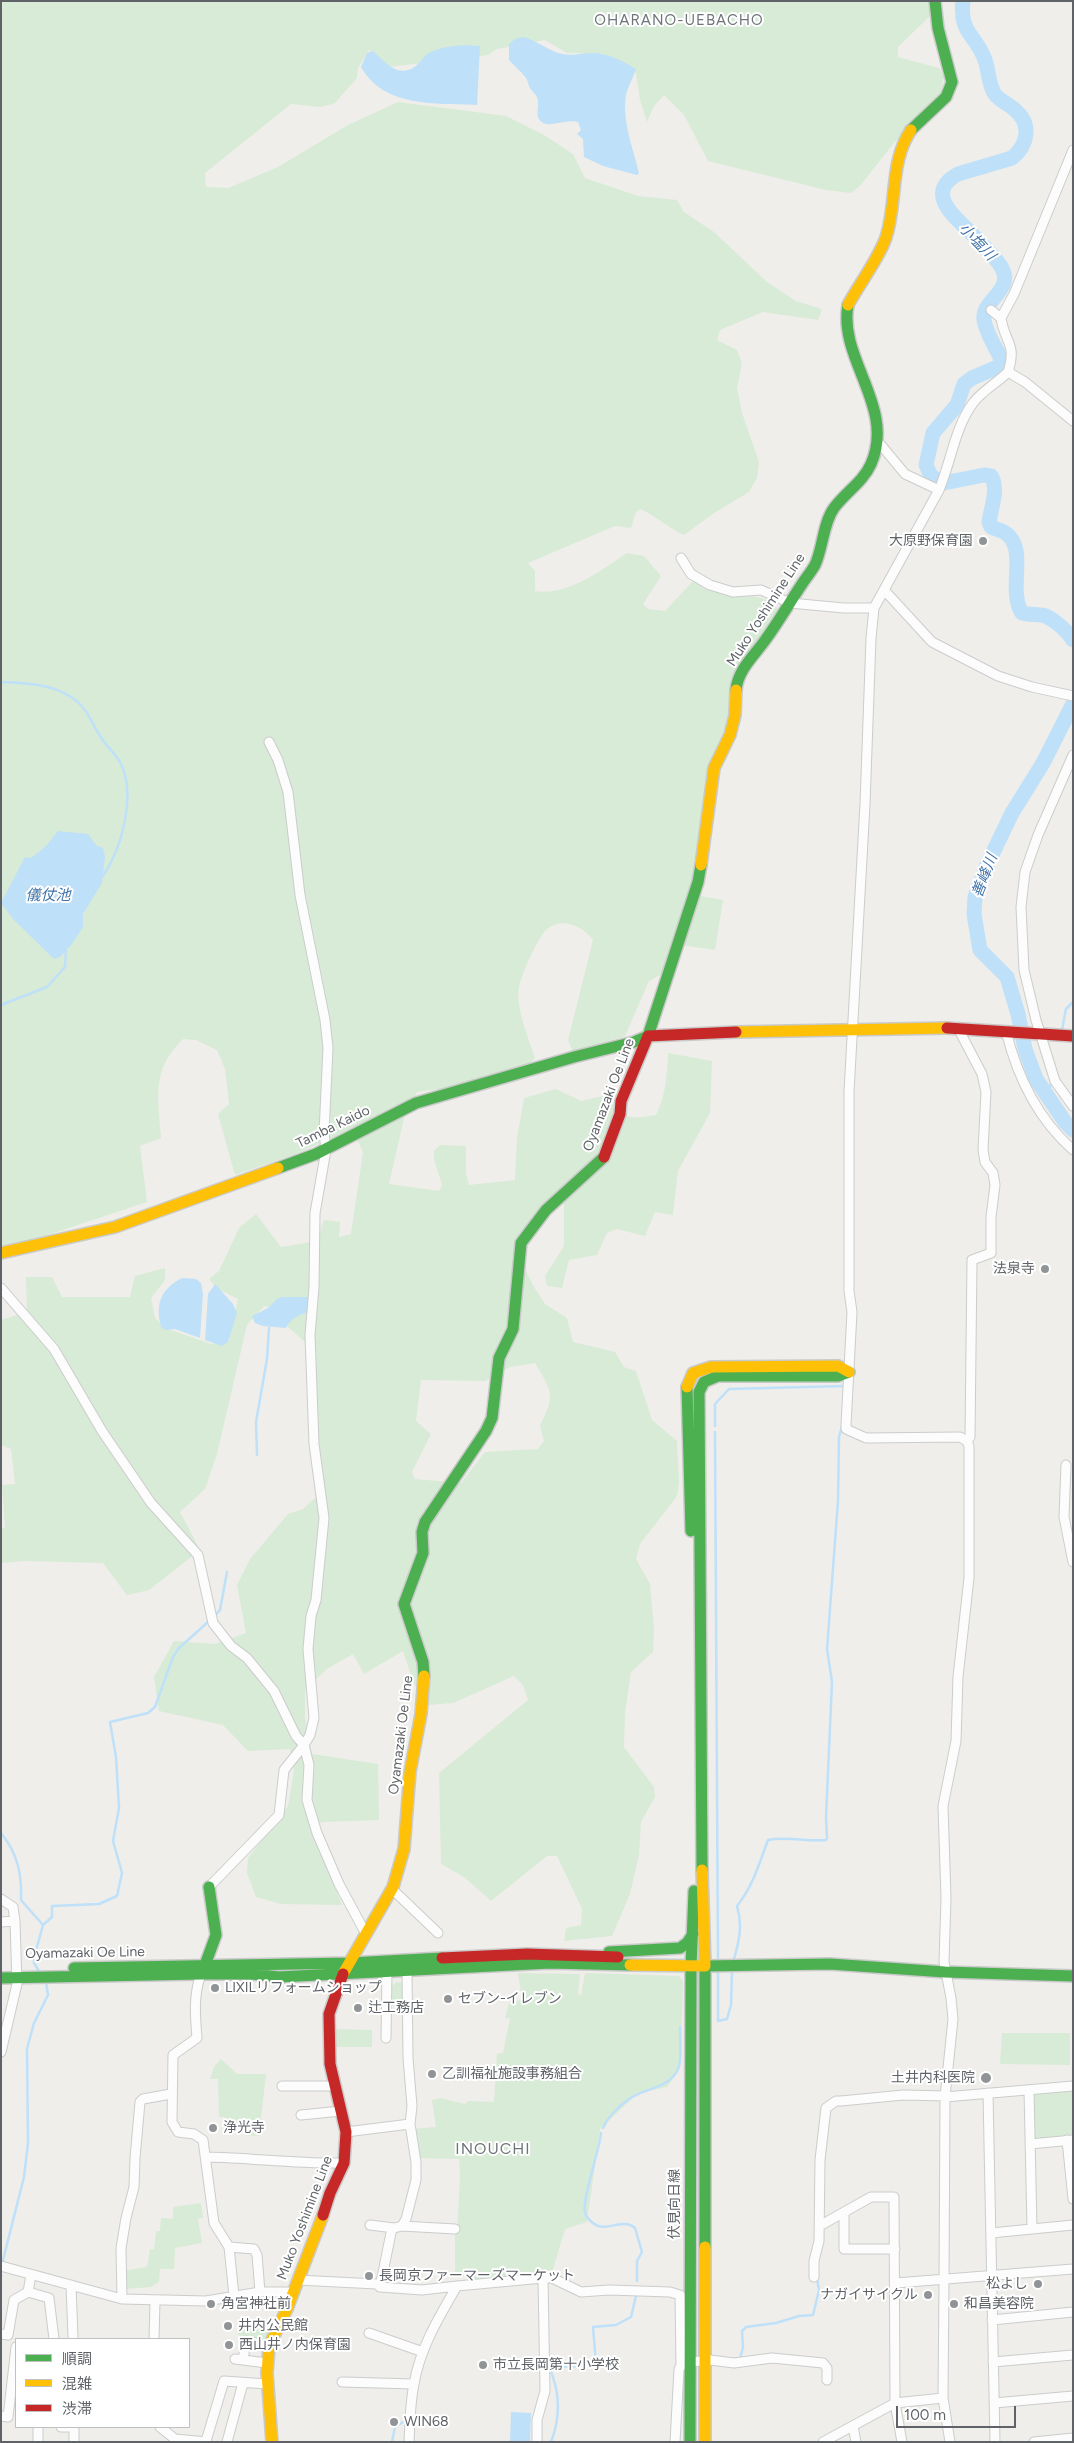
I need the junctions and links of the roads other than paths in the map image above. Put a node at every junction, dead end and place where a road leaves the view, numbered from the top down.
1 (935, 1) edge
2 (1073, 150) edge
3 (991, 310) dead end
4 (1001, 318) junction
5 (1008, 372) junction
6 (1073, 421) edge
7 (876, 443) junction
8 (940, 485) junction
9 (681, 558) dead end
10 (885, 591) junction
11 (790, 603) junction
12 (874, 608) junction
13 (1070, 696) edge
14 (269, 742) dead end
15 (1073, 755) edge
16 (852, 1028) junction
17 (961, 1028) junction
18 (1007, 1031) junction
19 (1037, 1033) junction
20 (648, 1036) junction
21 (1073, 1036) edge
22 (1073, 1106) edge
23 (326, 1150) junction
24 (1073, 1150) edge
25 (1, 1253) edge
26 (1, 1288) edge
27 (849, 1372) junction
28 (967, 1440) junction
29 (1066, 1465) dead end
30 (1073, 1562) edge
31 (304, 1745) junction
32 (208, 1887) joint
33 (392, 1889) junction
34 (1, 1898) edge
35 (15, 1921) junction
36 (1, 1922) edge
37 (438, 1933) dead end
38 (366, 1934) junction
39 (693, 1934) junction
40 (574, 1954) junction
41 (350, 1963) junction
42 (691, 1966) junction
43 (705, 1966) junction
44 (1, 1970) edge
45 (202, 1970) junction
46 (407, 1971) junction
47 (387, 1972) junction
48 (945, 1972) junction
49 (17, 1974) junction
50 (343, 1974) junction
51 (1073, 1976) edge
52 (1, 1978) edge
53 (386, 2038) dead end
54 (1, 2052) edge
55 (282, 2086) dead end
56 (334, 2086) junction
57 (1073, 2086) edge
58 (1029, 2090) junction
59 (988, 2093) junction
60 (171, 2094) junction
61 (946, 2097) junction
62 (341, 2111) junction
63 (301, 2115) dead end
64 (410, 2124) junction
65 (346, 2132) junction
66 (1070, 2140) edge
67 (1030, 2144) junction
68 (206, 2157) junction
69 (344, 2162) junction
70 (1073, 2199) edge
71 (844, 2212) junction
72 (823, 2224) dead end
73 (370, 2225) dead end
74 (1073, 2225) edge
75 (402, 2226) junction
76 (392, 2228) junction
77 (455, 2229) dead end
78 (1032, 2229) junction
79 (991, 2233) junction
80 (229, 2247) junction
81 (895, 2249) junction
82 (4, 2267) edge
83 (1073, 2269) edge
84 (31, 2275) junction
85 (814, 2277) dead end
86 (992, 2277) junction
87 (543, 2278) junction
88 (297, 2280) junction
89 (944, 2281) junction
90 (896, 2283) junction
91 (71, 2284) junction
92 (457, 2286) junction
93 (380, 2287) junction
94 (28, 2292) junction
95 (260, 2292) junction
96 (293, 2292) junction
97 (234, 2296) junction
98 (122, 2298) junction
99 (155, 2300) junction
100 (1073, 2312) edge
101 (992, 2320) junction
102 (369, 2333) dead end
103 (5, 2335) edge
104 (73, 2337) dead end
105 (54, 2338) edge
106 (154, 2338) edge
107 (270, 2346) junction
108 (423, 2352) junction
109 (15, 2355) edge
110 (1073, 2355) edge
111 (704, 2361) junction
112 (993, 2362) junction
113 (267, 2363) junction
114 (686, 2364) junction
115 (828, 2380) dead end
116 (342, 2382) dead end
117 (243, 2383) junction
118 (267, 2384) junction
119 (414, 2384) junction
120 (1073, 2396) edge
121 (943, 2398) junction
122 (895, 2403) junction
123 (994, 2403) junction
124 (1, 2416) edge
125 (853, 2426) junction
126 (38, 2428) edge
127 (74, 2428) edge
128 (161, 2428) edge
129 (1073, 2438) edge
130 (38, 2442) edge
131 (74, 2442) edge
132 (207, 2442) edge
133 (227, 2442) edge
134 (272, 2442) edge
135 (409, 2442) edge
136 (537, 2442) edge
137 (675, 2442) edge
138 (690, 2442) edge
139 (705, 2442) edge
140 (823, 2442) edge
141 (856, 2442) edge
142 (902, 2442) edge
143 (950, 2442) edge
144 (994, 2442) edge
145 (1035, 2442) edge

1 - 7 main road, Muko Yoshimine Line
2 - 4 street
3 - 4 street
4 - 5 street
5 - 6 street
5 - 8 street
7 - 8 street
7 - 11 main road, Muko Yoshimine Line
8 - 10 street
9 - 11 street
10 - 12 street
10 - 13 street
11 - 12 street
11 - 20 main road, Muko Yoshimine Line
12 - 16 street
14 - 23 street
15 - 19 street
16 - 17 main road, Oyamazaki Oe Line
16 - 20 main road, Oyamazaki Oe Line
16 - 27 street
17 - 18 main road, Oyamazaki Oe Line
17 - 28 street
18 - 19 main road, Oyamazaki Oe Line
18 - 24 street
19 - 21 main road, Oyamazaki Oe Line
19 - 22 street
20 - 23 main road, Tamba Kaido
20 - 33 main road, Oyamazaki Oe Line
23 - 25 main road, Tamba Kaido
23 - 31 street
26 - 31 street
27 - 28 street
27 - 39 main road
27 - 43 main road
28 - 48 street
29 - 30 street
31 - 32 street
31 - 38 street
32 - 45 main road
33 - 37 street
33 - 38 main road, Oyamazaki Oe Line
34 - 35 street
35 - 36 street
35 - 49 street
38 - 41 main road, Oyamazaki Oe Line
39 - 40 main road
39 - 42 main road
40 - 41 main road, Oyamazaki Oe Line
40 - 42 main road, Oyamazaki Oe Line
41 - 45 main road, Oyamazaki Oe Line
41 - 50 main road, Oyamazaki Oe Line
42 - 43 main road, Oyamazaki Oe Line
42 - 46 main road, Oyamazaki Oe Line
42 - 114 main road, 伏見向日線
43 - 48 main road, Oyamazaki Oe Line
43 - 111 main road, 伏見向日線
44 - 49 main road, Oyamazaki Oe Line
45 - 49 main road, Oyamazaki Oe Line
45 - 50 main road, Oyamazaki Oe Line
45 - 60 street
46 - 47 main road, Oyamazaki Oe Line
46 - 64 street
47 - 50 main road, Oyamazaki Oe Line
47 - 53 street
48 - 51 main road, Oyamazaki Oe Line
48 - 61 street
49 - 52 main road, Oyamazaki Oe Line
49 - 54 street
50 - 56 main road, Muko Yoshimine Line
55 - 56 street
56 - 62 main road, Muko Yoshimine Line
57 - 58 street
58 - 59 street
58 - 67 street
59 - 61 street
59 - 79 street
60 - 68 street
60 - 98 street
61 - 85 street
61 - 89 street
62 - 63 street
62 - 65 main road, Muko Yoshimine Line
64 - 65 street
64 - 75 street
65 - 69 main road, Muko Yoshimine Line
66 - 67 street
66 - 70 street
67 - 78 street
68 - 69 street
68 - 80 street
69 - 88 main road, Muko Yoshimine Line
71 - 72 street
71 - 81 street
71 - 81 street
73 - 76 street
74 - 78 street
75 - 76 street
75 - 77 street
76 - 93 street
78 - 79 street
79 - 86 street
80 - 95 street
80 - 97 street
81 - 90 street
82 - 84 street
83 - 86 street
84 - 91 street
84 - 94 street
86 - 89 street
86 - 101 street
87 - 92 street
87 - 114 street
87 - 136 street
88 - 93 street
88 - 96 main road, Muko Yoshimine Line
89 - 90 street
89 - 121 street
90 - 122 street
91 - 98 street
91 - 104 street
92 - 93 street
92 - 108 street
94 - 103 street
94 - 105 street
95 - 96 street
95 - 97 street
96 - 107 main road, Muko Yoshimine Line
97 - 99 street
98 - 99 street
99 - 106 street
100 - 101 street
101 - 112 street
102 - 108 street
107 - 113 main road, Muko Yoshimine Line
107 - 113 street
108 - 119 street
109 - 124 street
110 - 112 street
111 - 114 street
111 - 115 street
111 - 139 main road, 伏見向日線
112 - 123 street
113 - 118 main road, Muko Yoshimine Line
114 - 137 street
114 - 138 main road, 伏見向日線
116 - 119 street
117 - 118 street
117 - 132 street
117 - 133 street
118 - 134 main road, Muko Yoshimine Line
119 - 135 street
120 - 123 street
121 - 122 street
121 - 143 street
122 - 125 street
122 - 142 street
123 - 144 street
125 - 140 street
125 - 141 street
126 - 130 street
127 - 131 street
128 - 132 street
129 - 145 street

